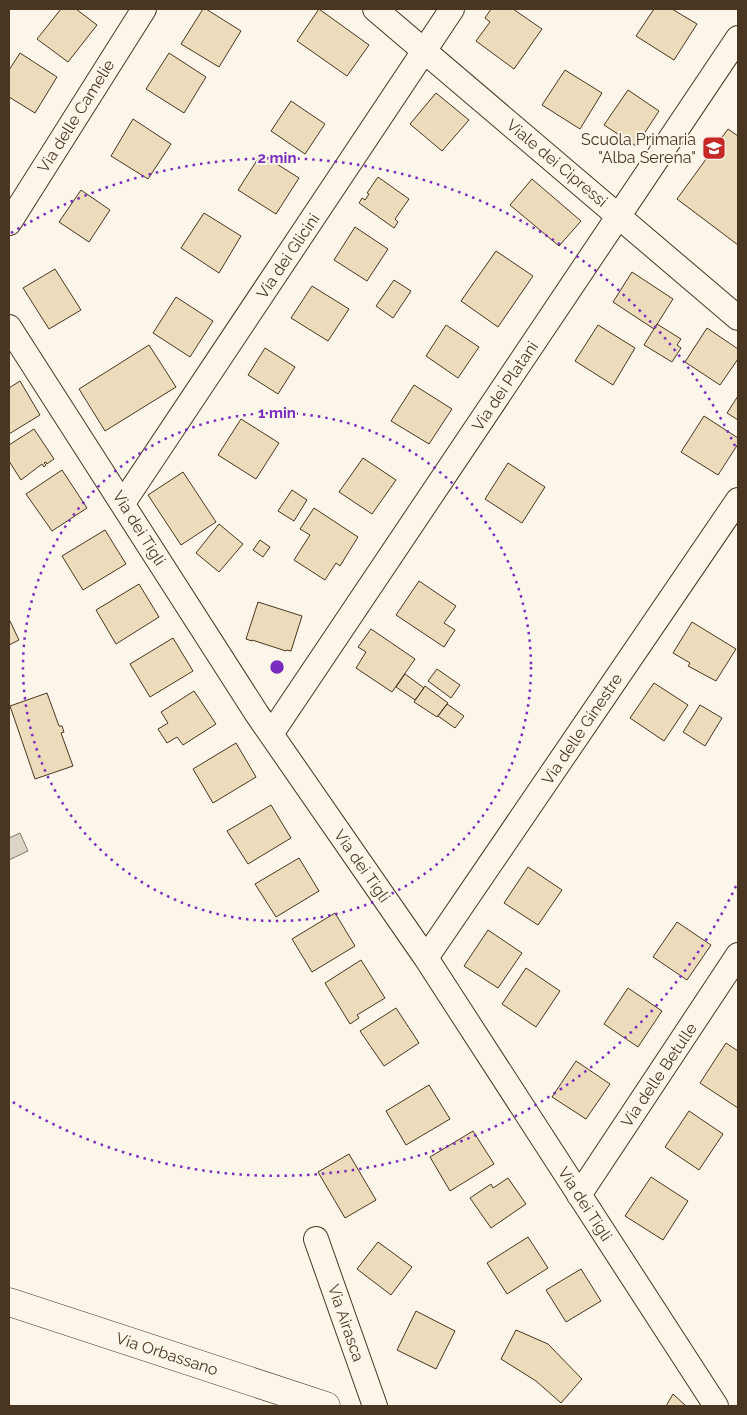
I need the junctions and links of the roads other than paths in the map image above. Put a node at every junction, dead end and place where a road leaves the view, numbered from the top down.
1 (144, 9) edge
2 (375, 9) edge
3 (452, 9) edge
4 (738, 38) edge
5 (424, 50) junction
6 (619, 216) junction
7 (9, 223) edge
8 (738, 318) edge
9 (9, 326) edge
10 (738, 500) edge
11 (123, 503) junction
12 (271, 734) junction
13 (738, 955) edge
14 (426, 958) junction
15 (579, 1194) junction
16 (316, 1239) dead end
17 (9, 1302) edge
18 (326, 1406) edge
19 (375, 1406) edge
20 (716, 1406) edge

1 - 7 street, Via delle Camelie
2 - 5 street, Viale dei Cipressi
3 - 5 street, Via dei Glicini
4 - 6 street, Via dei Platani
5 - 6 street, Viale dei Cipressi
5 - 11 street, Via dei Glicini
6 - 8 street, Viale dei Cipressi
6 - 12 street, Via dei Platani
9 - 11 street, Via dei Tigli
10 - 14 street, Via delle Ginestre
11 - 12 street, Via dei Tigli
12 - 14 street, Via dei Tigli
13 - 15 street, Via delle Betulle
14 - 15 street, Via dei Tigli
15 - 20 street, Via dei Tigli
16 - 19 street, Via Airasca
17 - 18 main road, Via Orbassano

